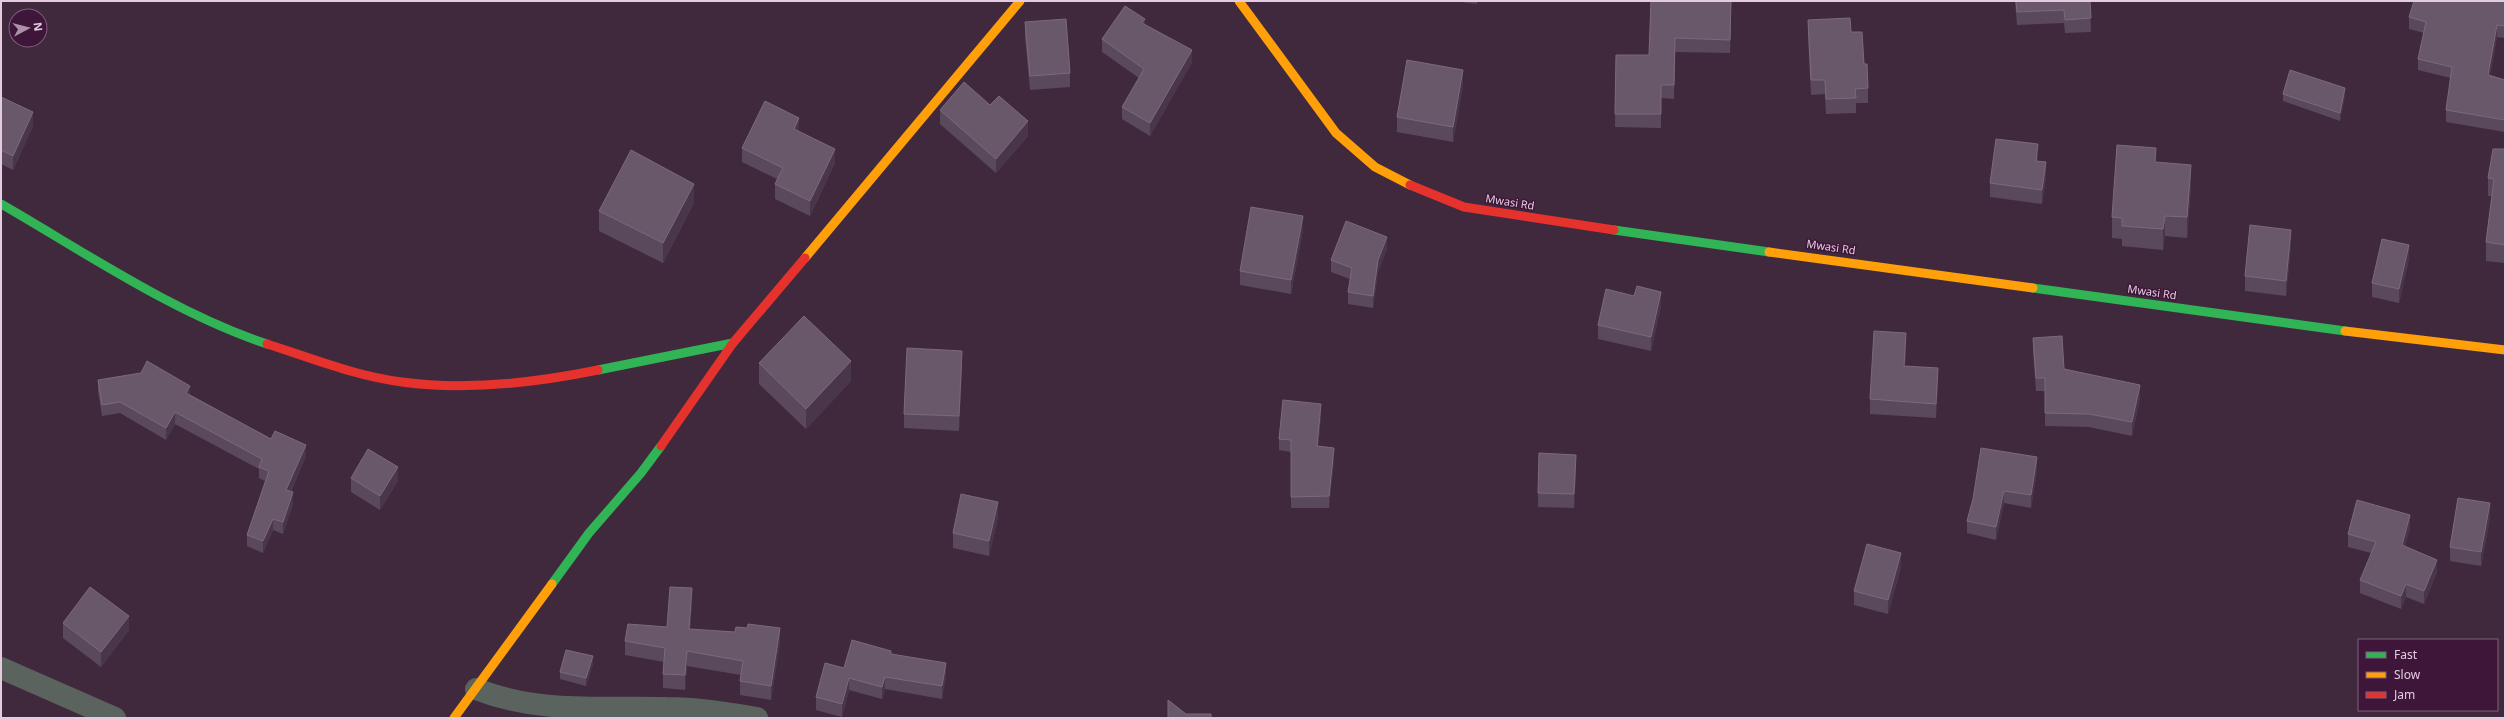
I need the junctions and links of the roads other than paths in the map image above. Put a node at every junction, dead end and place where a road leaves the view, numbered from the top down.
1 (1020, 1) edge
2 (1239, 1) edge
3 (1, 204) edge
4 (733, 343) junction
5 (2505, 350) edge
6 (1, 668) edge
7 (476, 689) junction
8 (115, 718) edge
9 (454, 718) edge
10 (757, 718) edge

1 - 4 street
2 - 5 street, Mwasi Rd
3 - 4 street
4 - 7 street
6 - 8 street
7 - 9 street
7 - 10 street

